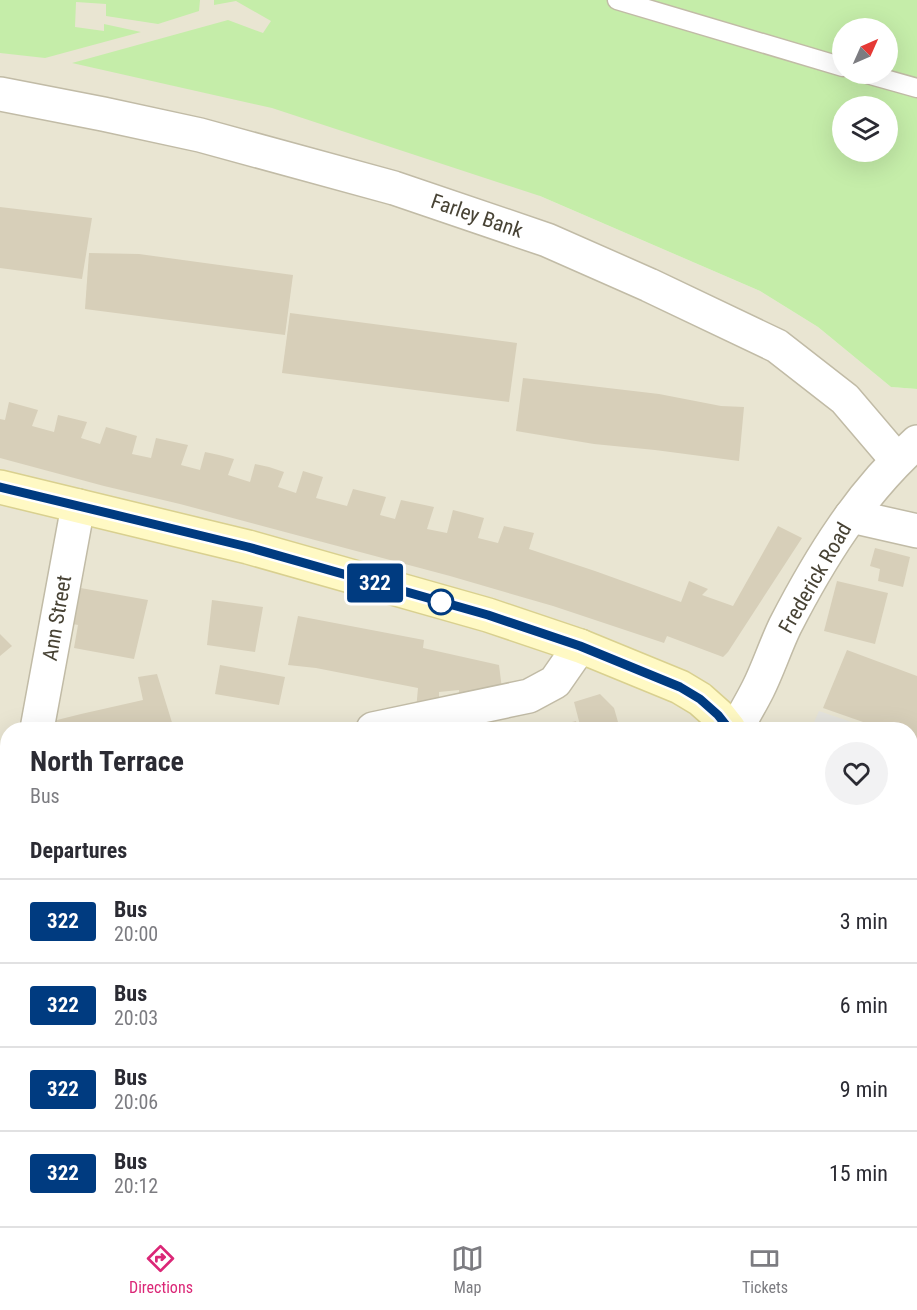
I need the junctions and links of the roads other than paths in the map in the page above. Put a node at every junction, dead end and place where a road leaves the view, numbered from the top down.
1 (618, 0) edge
2 (832, 63) edge
3 (898, 83) edge
4 (917, 88) edge
5 (0, 94) edge
6 (907, 451) edge
7 (0, 487) edge
8 (78, 506) junction
9 (851, 516) junction
10 (917, 531) edge
11 (580, 646) junction
12 (38, 722) edge
13 (407, 722) edge
14 (724, 722) edge
15 (740, 722) edge

1 - 2 lane
3 - 4 lane
5 - 6 street, Farley Bank
6 - 9 street, Frederick Road
7 - 8 street
8 - 11 street
8 - 12 street, Ann Street
9 - 10 street
9 - 15 street, Frederick Road
11 - 13 street
11 - 14 street

